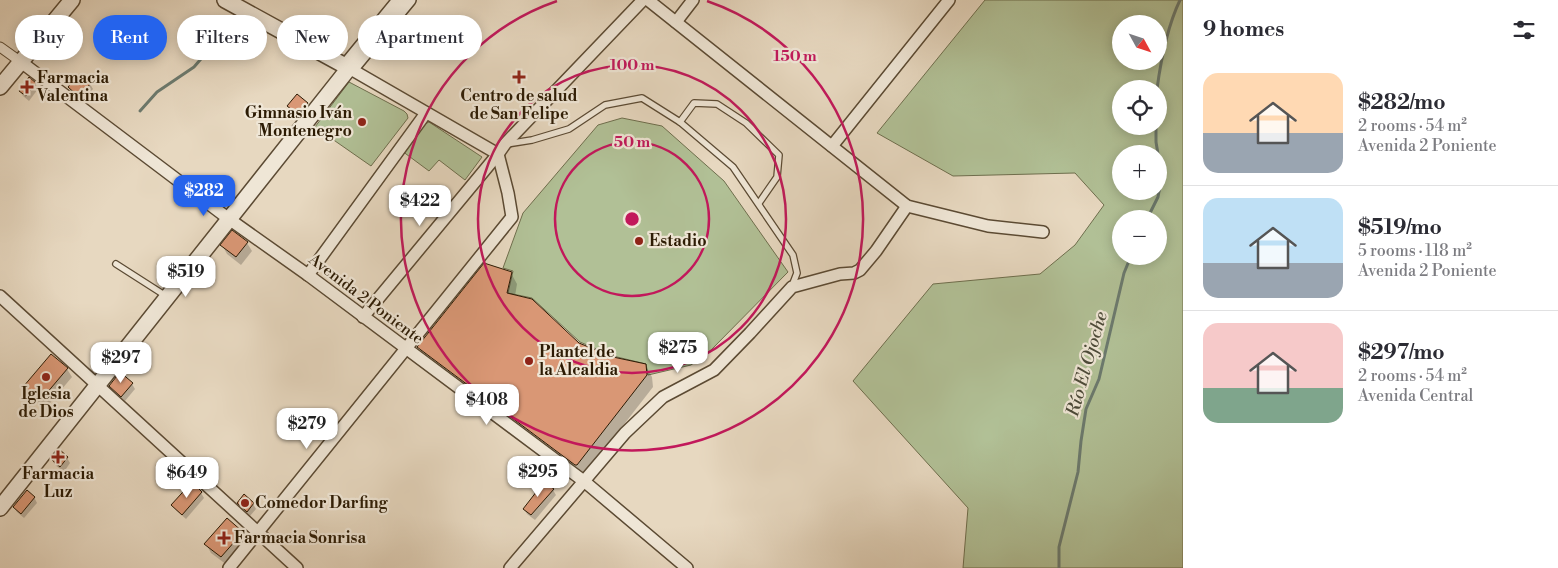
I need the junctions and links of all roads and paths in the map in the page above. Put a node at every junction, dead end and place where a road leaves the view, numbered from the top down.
1 (72, 0) edge
2 (225, 0) edge
3 (398, 0) edge
4 (410, 0) edge
5 (643, 0) edge
6 (648, 0) edge
7 (694, 0) edge
8 (949, 0) edge
9 (676, 22) junction
10 (0, 46) edge
11 (21, 62) junction
12 (348, 68) junction
13 (0, 88) edge
14 (426, 113) junction
15 (680, 122) junction
16 (504, 144) junction
17 (832, 146) junction
18 (498, 154) junction
19 (759, 204) junction
20 (908, 206) junction
21 (229, 219) junction
22 (1043, 232) dead end
23 (116, 264) dead end
24 (308, 275) junction
25 (792, 287) junction
26 (0, 296) edge
27 (168, 297) junction
28 (363, 317) junction
29 (405, 349) junction
30 (98, 385) junction
31 (585, 482) junction
32 (0, 508) edge
33 (257, 533) junction
34 (229, 568) edge
35 (297, 568) edge
36 (510, 568) edge
37 (686, 568) edge

1 - 11 street
2 - 12 street
3 - 12 street
4 - 12 street
5 - 16 street
6 - 9 street
7 - 9 street
8 - 17 street
9 - 17 street
10 - 11 street
11 - 13 street
11 - 21 street, Avenida 2 Poniente
12 - 14 street
12 - 21 street
14 - 18 street
14 - 24 street
15 - 16 lane
15 - 19 lane
15 - 19 lane
16 - 18 street
17 - 20 street
18 - 28 street
18 - 29 street
19 - 25 lane
20 - 22 street
20 - 25 street
21 - 24 street, Avenida 2 Poniente
21 - 27 street
23 - 27 lane
24 - 28 street, Avenida 2 Poniente
25 - 31 street
26 - 30 street
27 - 30 street
28 - 29 street, Avenida 2 Poniente
29 - 31 street, Avenida 2 Poniente
29 - 33 street
30 - 32 street
30 - 33 street
31 - 36 street
31 - 37 street, Avenida 2 Poniente
33 - 34 street
33 - 35 street

